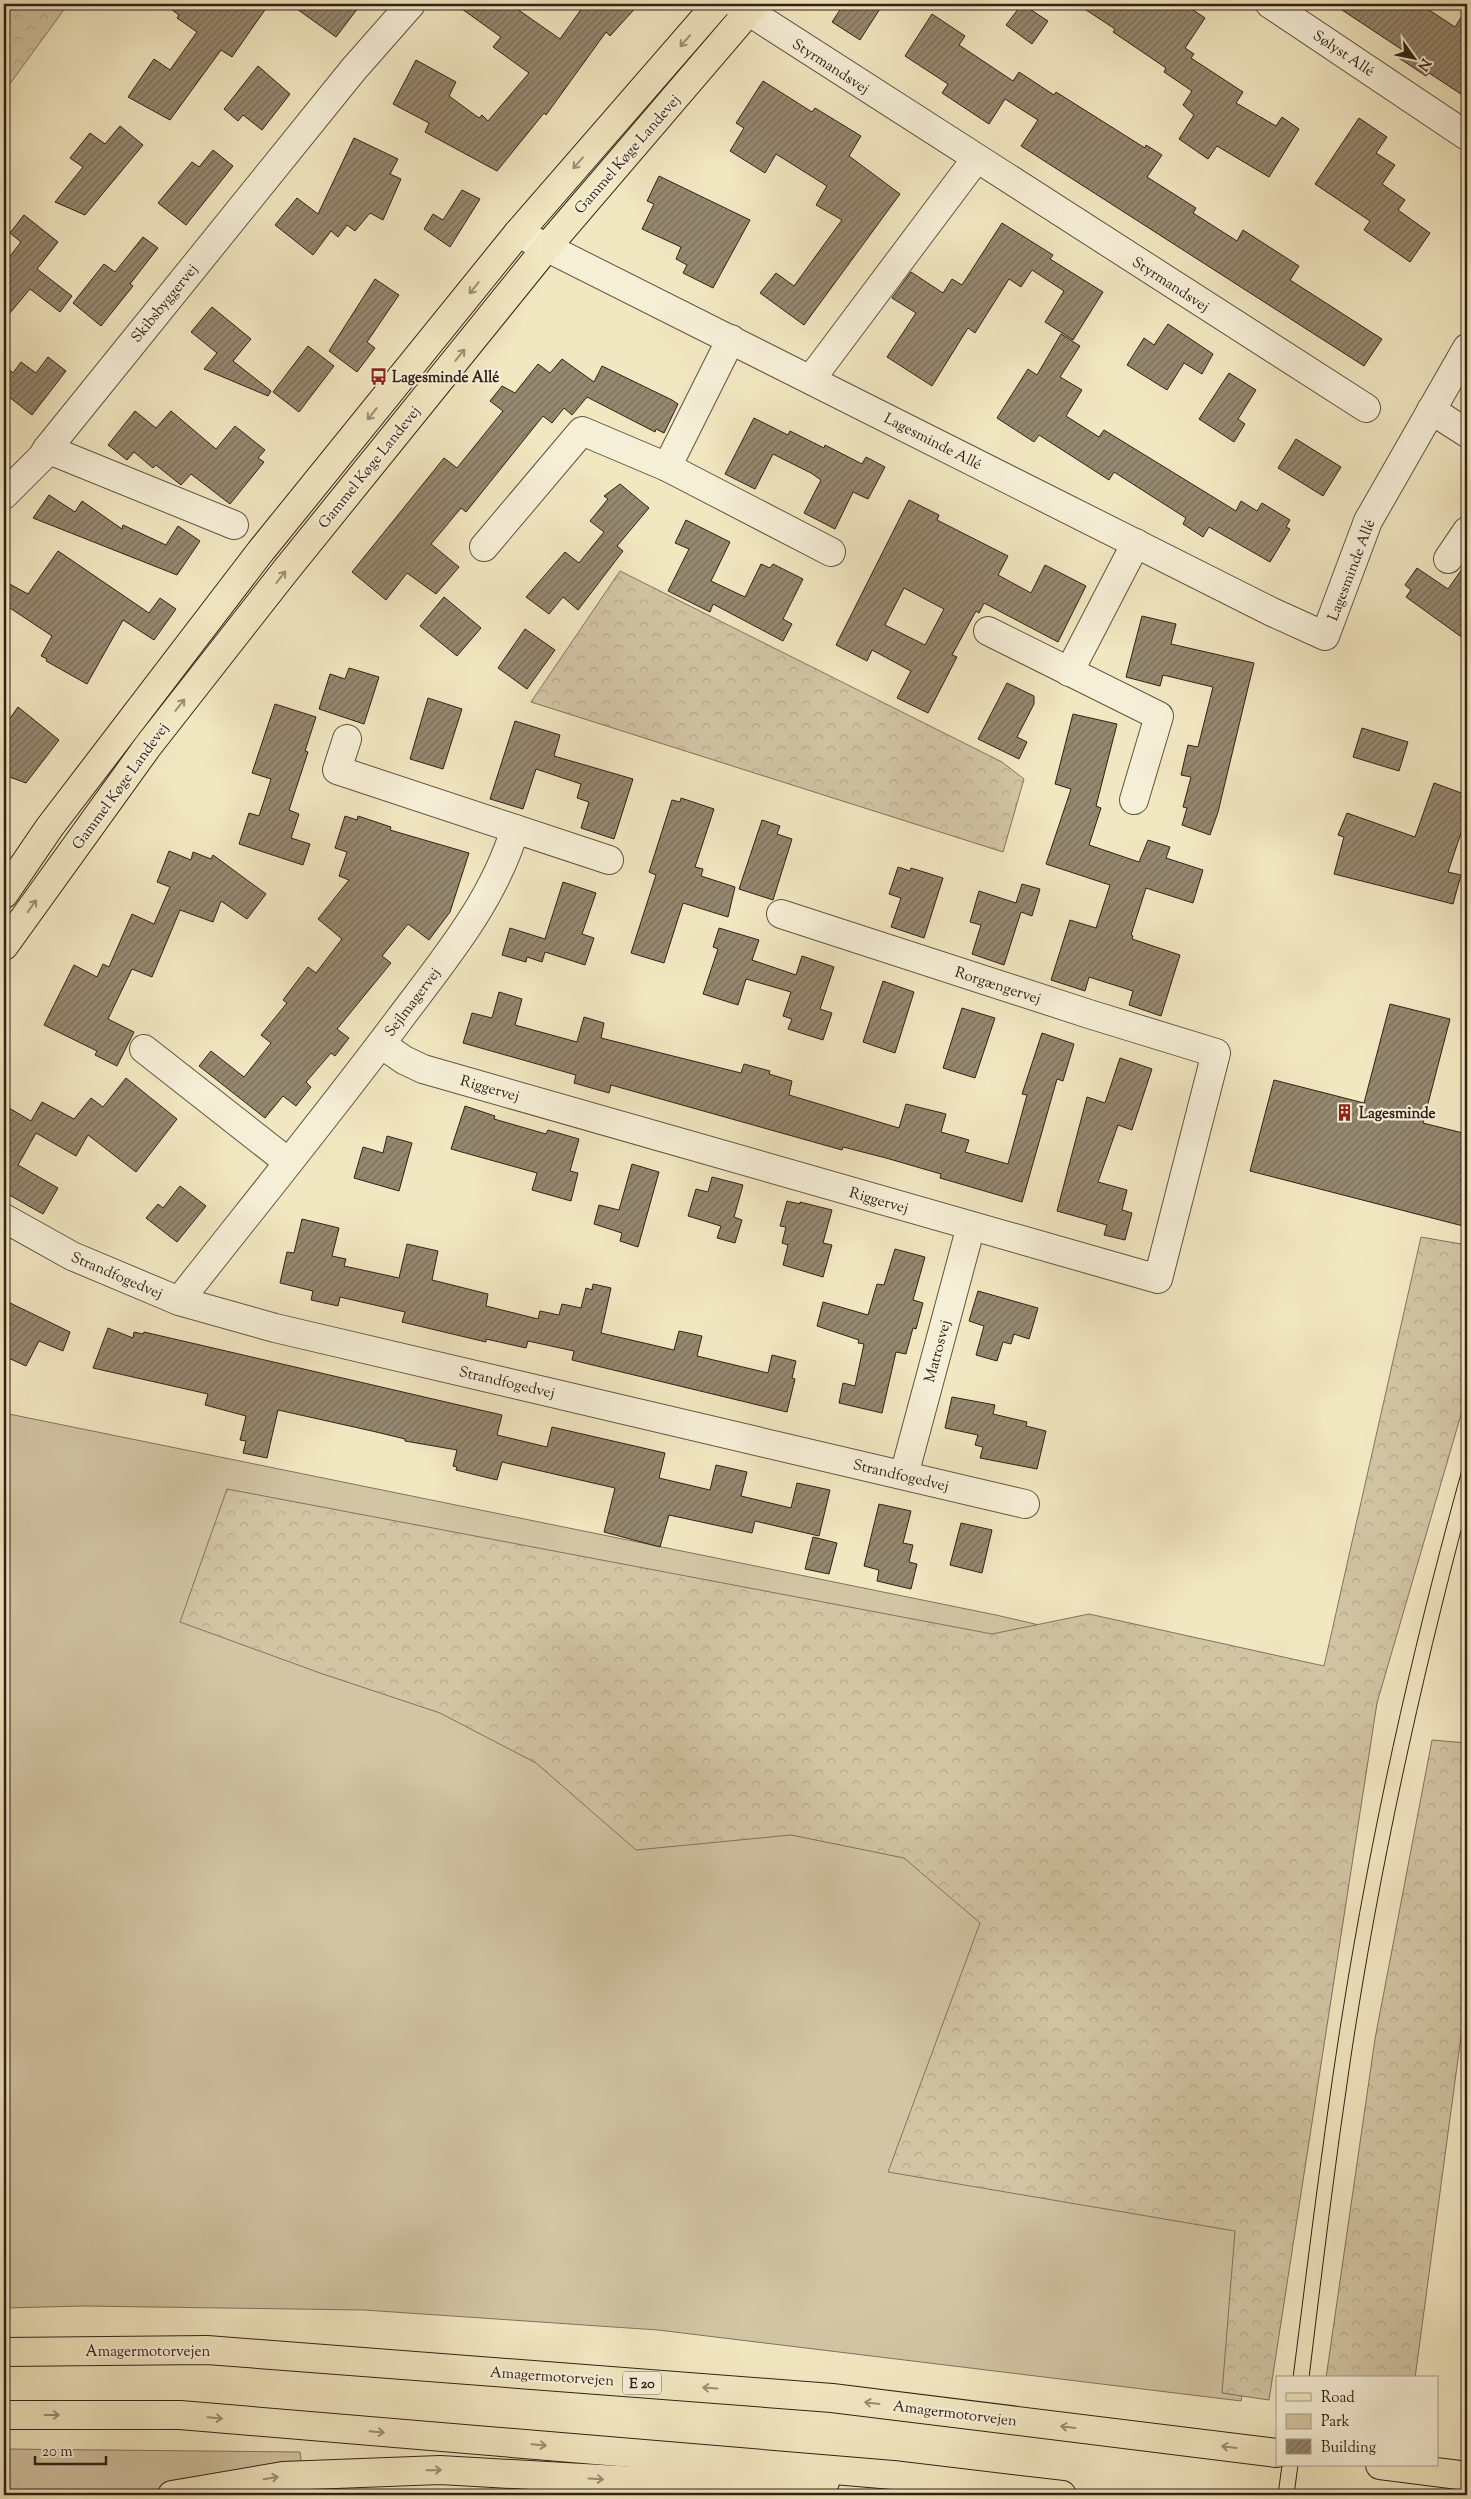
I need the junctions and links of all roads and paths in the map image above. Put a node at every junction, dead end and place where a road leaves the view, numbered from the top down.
1 (411, 4) edge
2 (717, 4) edge
3 (1270, 4) edge
4 (747, 7) edge
5 (1467, 136) edge
6 (976, 159) junction
7 (518, 233) junction
8 (547, 247) junction
9 (731, 338) junction
10 (1467, 348) edge
11 (811, 379) junction
12 (1366, 408) dead end
13 (1431, 410) junction
14 (1467, 433) edge
15 (47, 448) junction
16 (667, 468) junction
17 (4, 495) edge
18 (234, 525) dead end
19 (1467, 531) edge
20 (1136, 543) junction
21 (484, 547) dead end
22 (831, 552) dead end
23 (1448, 559) dead end
24 (988, 631) dead end
25 (1069, 672) junction
26 (347, 739) dead end
27 (1134, 800) dead end
28 (515, 829) junction
29 (609, 860) dead end
30 (4, 894) edge
31 (781, 914) dead end
32 (4, 946) edge
33 (381, 1044) junction
34 (144, 1049) dead end
35 (1216, 1052) joint
36 (288, 1162) junction
37 (4, 1218) edge
38 (971, 1226) junction
39 (179, 1301) junction
40 (904, 1476) junction
41 (1025, 1504) dead end
42 (4, 2352) edge
43 (4, 2415) edge
44 (1276, 2452) edge
45 (1388, 2466) edge
46 (893, 2475) junction
47 (1467, 2476) edge
48 (172, 2495) edge
49 (1062, 2495) edge

1 - 15 street, Skibsbyggervej
2 -> 7 main road, Gammel Køge Landevej
3 - 5 street, Sølyst Allé
4 - 6 street, Styrmandsvej
4 - 8 main road, Gammel Køge Landevej
6 - 11 street
6 - 12 street, Styrmandsvej
7 - 8 street, Lagesminde Allé
7 -> 30 main road, Gammel Køge Landevej
8 - 9 street, Lagesminde Allé
32 -> 8 main road, Gammel Køge Landevej
9 - 11 street, Lagesminde Allé
9 - 16 street
10 - 13 street, Lagesminde Allé
11 - 20 street, Lagesminde Allé
13 - 14 street
13 - 20 street, Lagesminde Allé
15 - 17 street, Skibsbyggervej
15 - 18 street
16 - 21 street
16 - 22 street
19 - 23 street
20 - 25 street
24 - 25 street
25 - 27 street
26 - 28 street
28 - 29 street
28 - 33 street, Sejlmagervej
31 - 35 street, Rorgængervej
33 - 36 street, Sejlmagervej
33 - 38 street, Riggervej
34 - 36 street
35 - 38 street, Riggervej
36 - 39 street, Sejlmagervej
37 - 39 street, Strandfogedvej
38 - 40 street, Matrosvej
39 - 40 street, Strandfogedvej
40 - 41 street, Strandfogedvej
44 -> 42 main road, Amagermotorvejen / E 20
43 -> 46 main road
45 - 47 main road
48 -> 46 main road
46 - 49 main road

